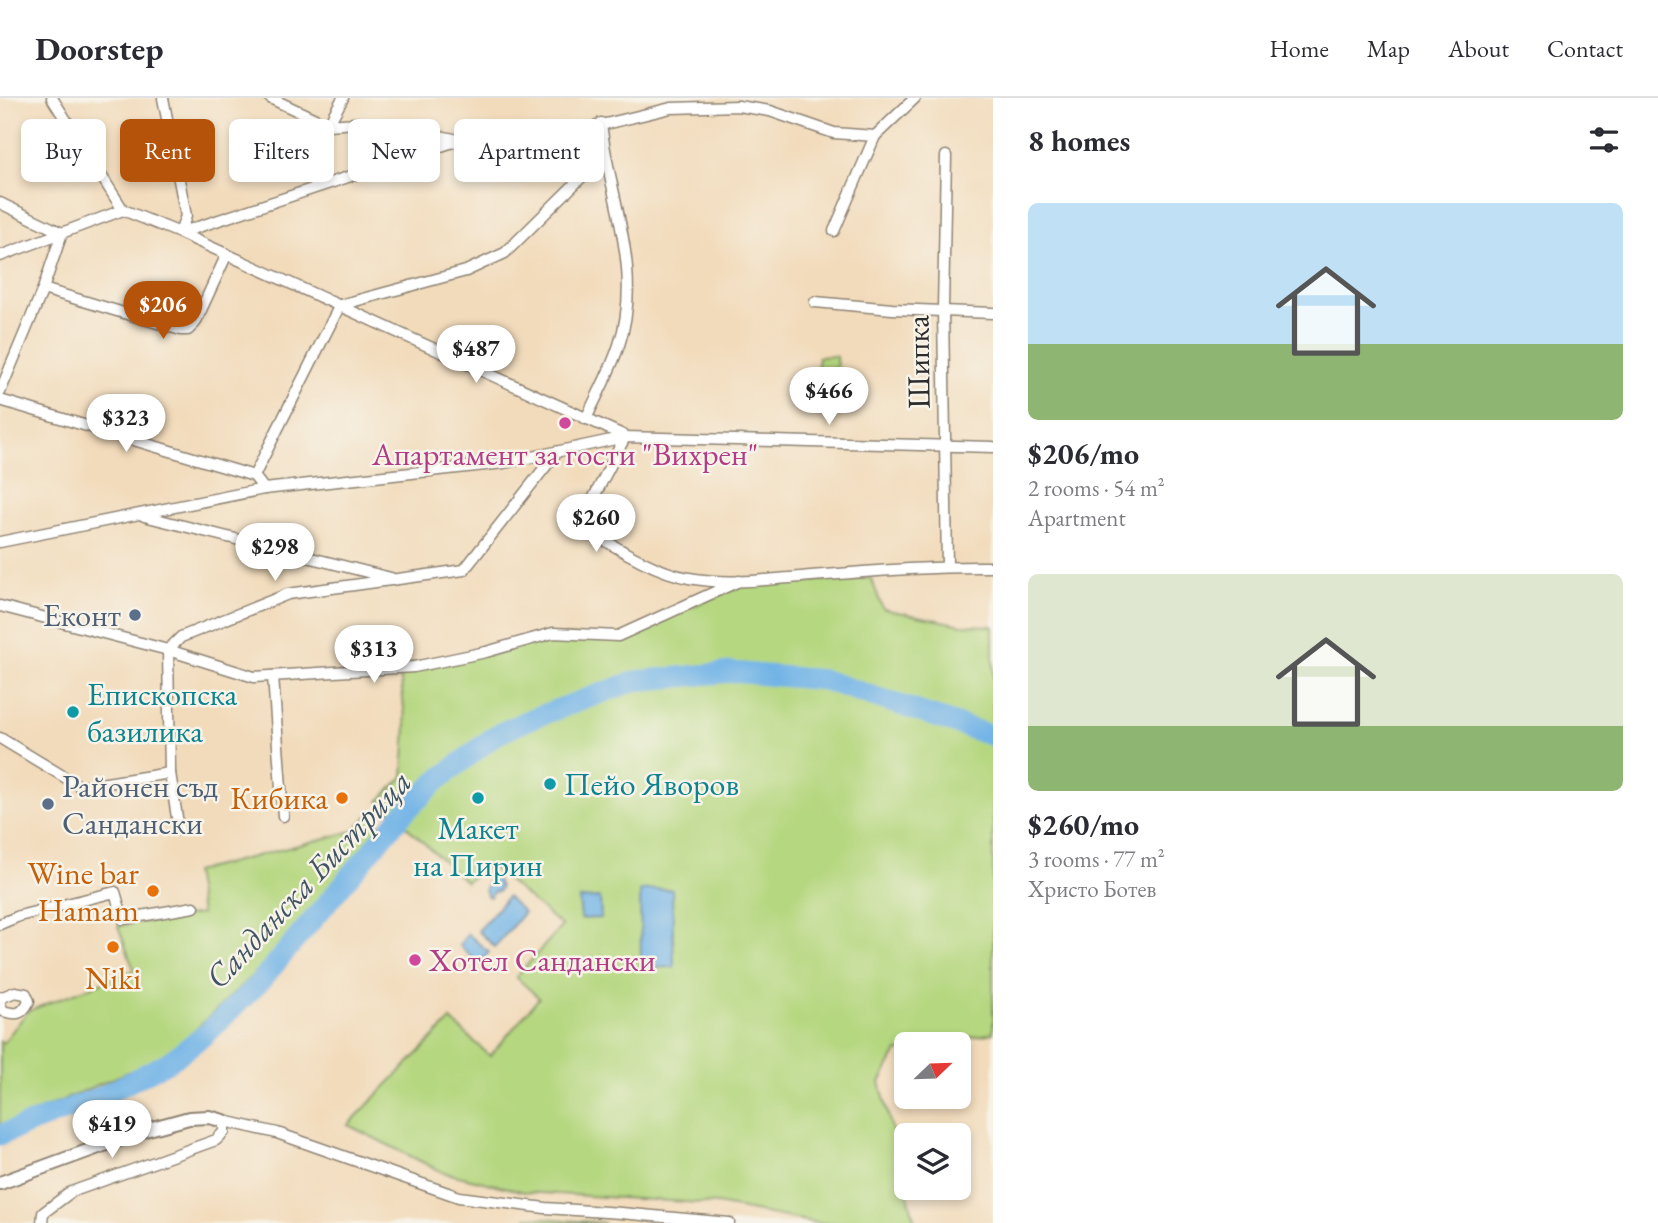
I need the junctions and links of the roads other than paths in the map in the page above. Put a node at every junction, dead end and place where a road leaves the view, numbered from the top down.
1 (52, 98) edge
2 (163, 98) edge
3 (270, 98) edge
4 (343, 98) edge
5 (915, 98) edge
6 (670, 103) edge
7 (315, 119) edge
8 (331, 119) edge
9 (604, 122) edge
10 (334, 125) edge
11 (875, 136) junction
12 (454, 139) edge
13 (454, 142) edge
14 (604, 144) edge
15 (946, 156) dead end
16 (577, 182) edge
17 (0, 203) edge
18 (123, 210) junction
19 (834, 231) dead end
20 (62, 233) junction
21 (180, 233) junction
22 (227, 254) junction
23 (0, 256) edge
24 (43, 289) junction
25 (815, 302) dead end
26 (340, 305) junction
27 (943, 310) junction
28 (993, 313) edge
29 (0, 392) edge
30 (0, 400) edge
31 (586, 419) junction
32 (625, 437) junction
33 (947, 446) junction
34 (993, 447) edge
35 (557, 453) junction
36 (254, 476) junction
37 (264, 489) junction
38 (141, 515) junction
39 (0, 542) edge
40 (947, 566) junction
41 (993, 567) edge
42 (396, 579) junction
43 (739, 582) junction
44 (0, 606) edge
45 (168, 650) junction
46 (273, 676) junction
47 (0, 738) edge
48 (170, 773) junction
49 (283, 816) dead end
50 (179, 830) dead end
51 (194, 907) dead end
52 (0, 924) edge
53 (0, 998) edge
54 (0, 1004) edge
55 (224, 1121) junction
56 (0, 1183) edge
57 (42, 1223) edge
58 (729, 1223) edge

1 - 18 street
2 - 21 street
3 - 7 street
4 - 8 street
5 - 11 street
6 - 9 street
6 - 11 street
10 - 12 street
11 - 19 street
13 - 21 street
14 - 31 street
15 - 27 street, Шипка
16 - 26 street
17 - 20 street
18 - 20 street
18 - 21 street
20 - 23 street
20 - 24 street
21 - 22 street
22 - 24 street
22 - 26 street
24 - 29 street
25 - 27 street
26 - 31 street
26 - 36 street
27 - 28 street
27 - 33 street, Шипка
30 - 36 street
31 - 32 street
32 - 33 street
32 - 35 street
32 - 43 street
33 - 34 street
33 - 40 street, Шипка
35 - 37 street
35 - 42 street
36 - 37 street
37 - 38 street
38 - 39 street
38 - 42 street
40 - 41 street
40 - 43 street
42 - 45 street
43 - 46 street
44 - 45 street
45 - 46 street
45 - 48 street
46 - 49 street
47 - 48 street
48 - 50 street
51 - 52 street
53 - 54 street
55 - 56 street
55 - 57 street
55 - 58 street

